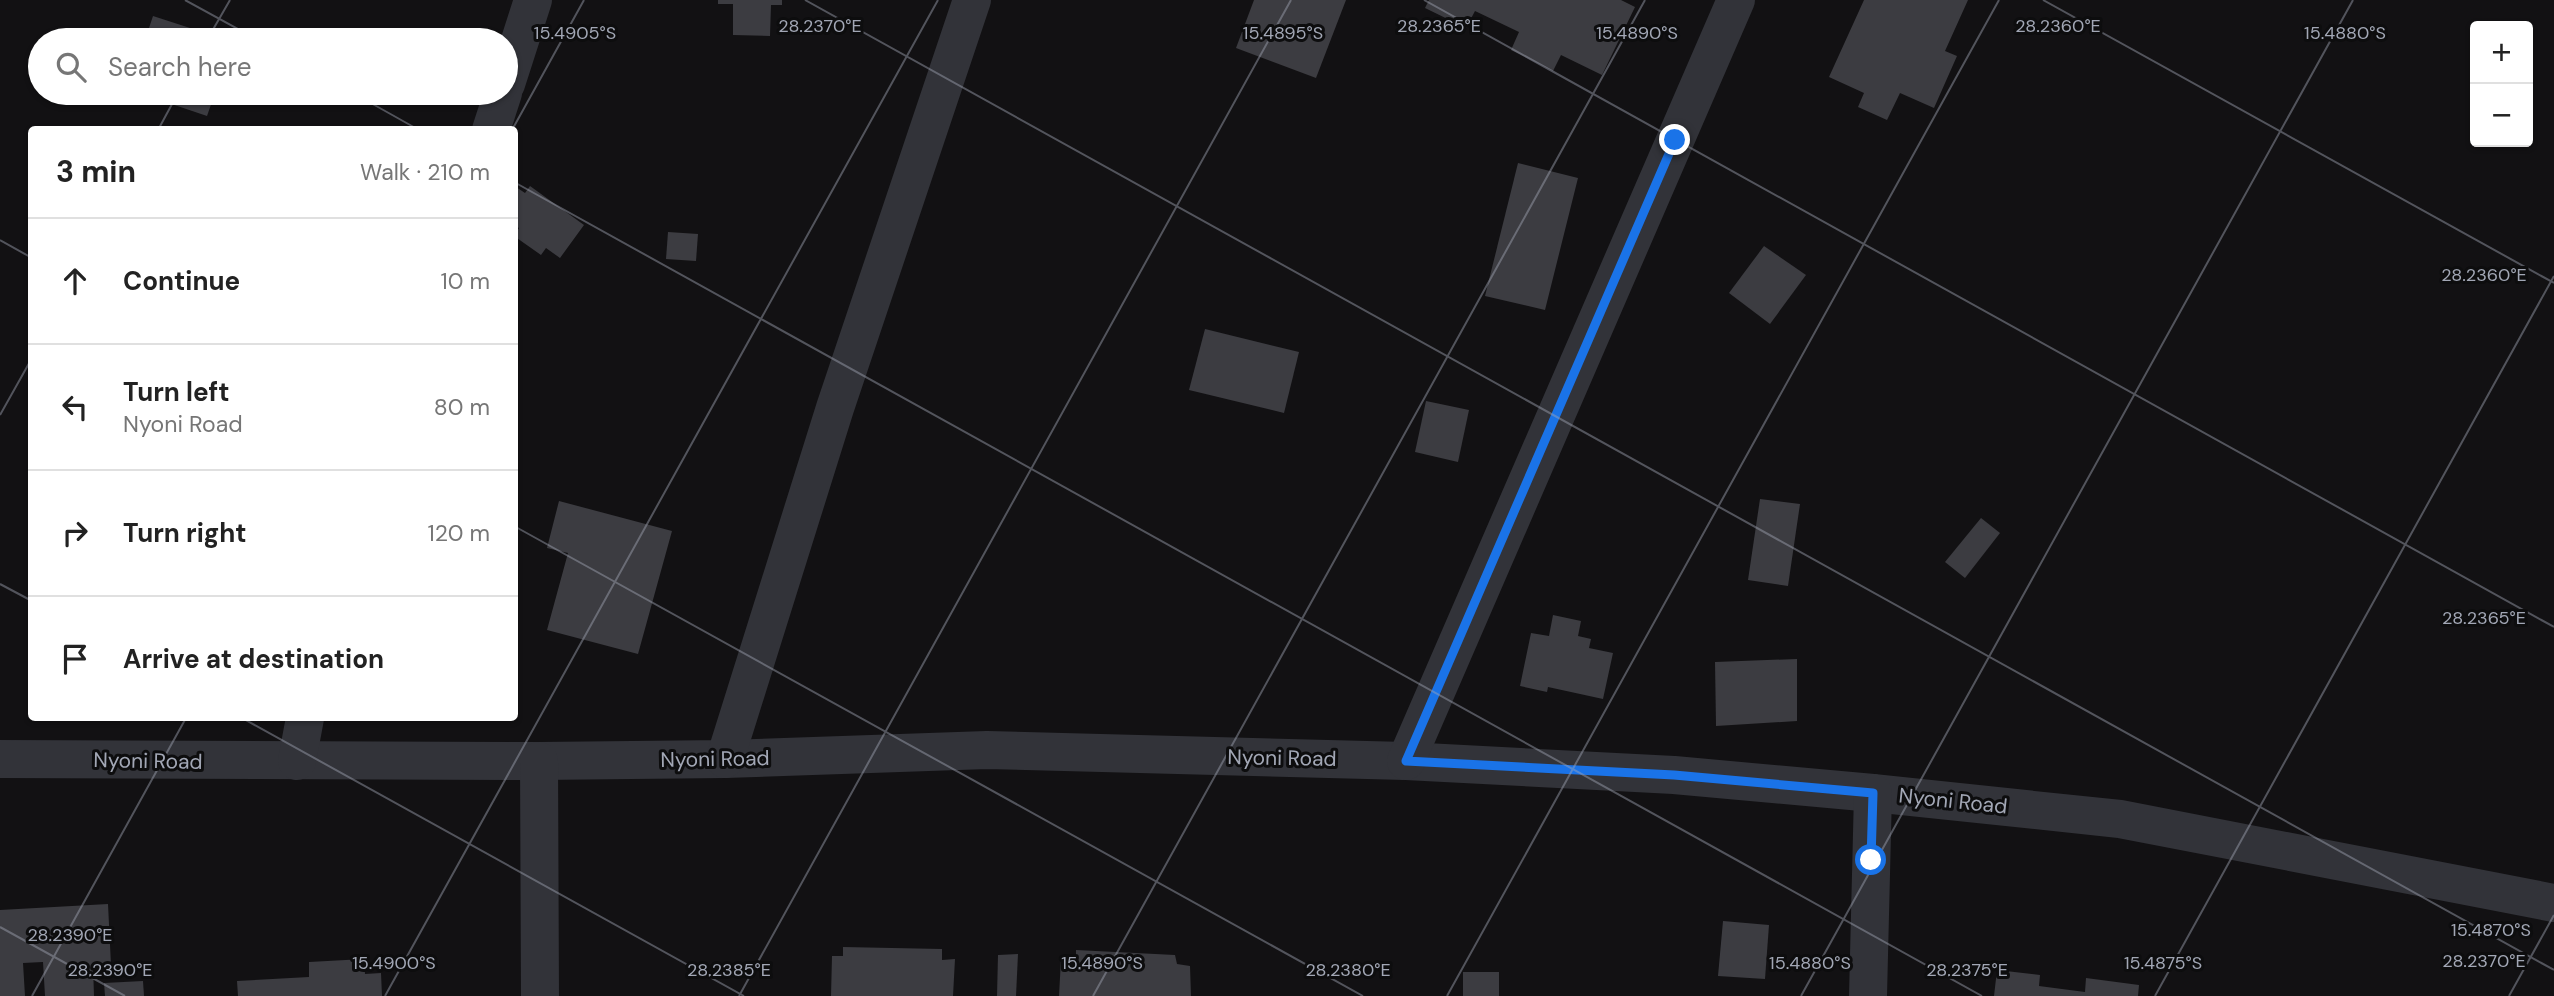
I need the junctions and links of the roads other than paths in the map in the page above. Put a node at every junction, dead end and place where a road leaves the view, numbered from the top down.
1 (533, 0) edge
2 (972, 0) edge
3 (1737, 0) edge
4 (518, 47) edge
5 (499, 105) edge
6 (492, 126) edge
7 (305, 721) edge
8 (0, 759) edge
9 (725, 759) junction
10 (298, 761) junction
11 (539, 761) junction
12 (1406, 761) junction
13 (1873, 793) junction
14 (2554, 903) edge
15 (540, 996) edge
16 (1868, 996) edge

1 - 4 street
2 - 9 street
3 - 12 street
5 - 6 street
7 - 10 street
8 - 10 street, Nyoni Road
9 - 11 street, Nyoni Road
9 - 12 street, Nyoni Road
10 - 11 street, Nyoni Road
11 - 15 street
12 - 13 street, Nyoni Road
13 - 14 street, Nyoni Road
13 - 16 street

